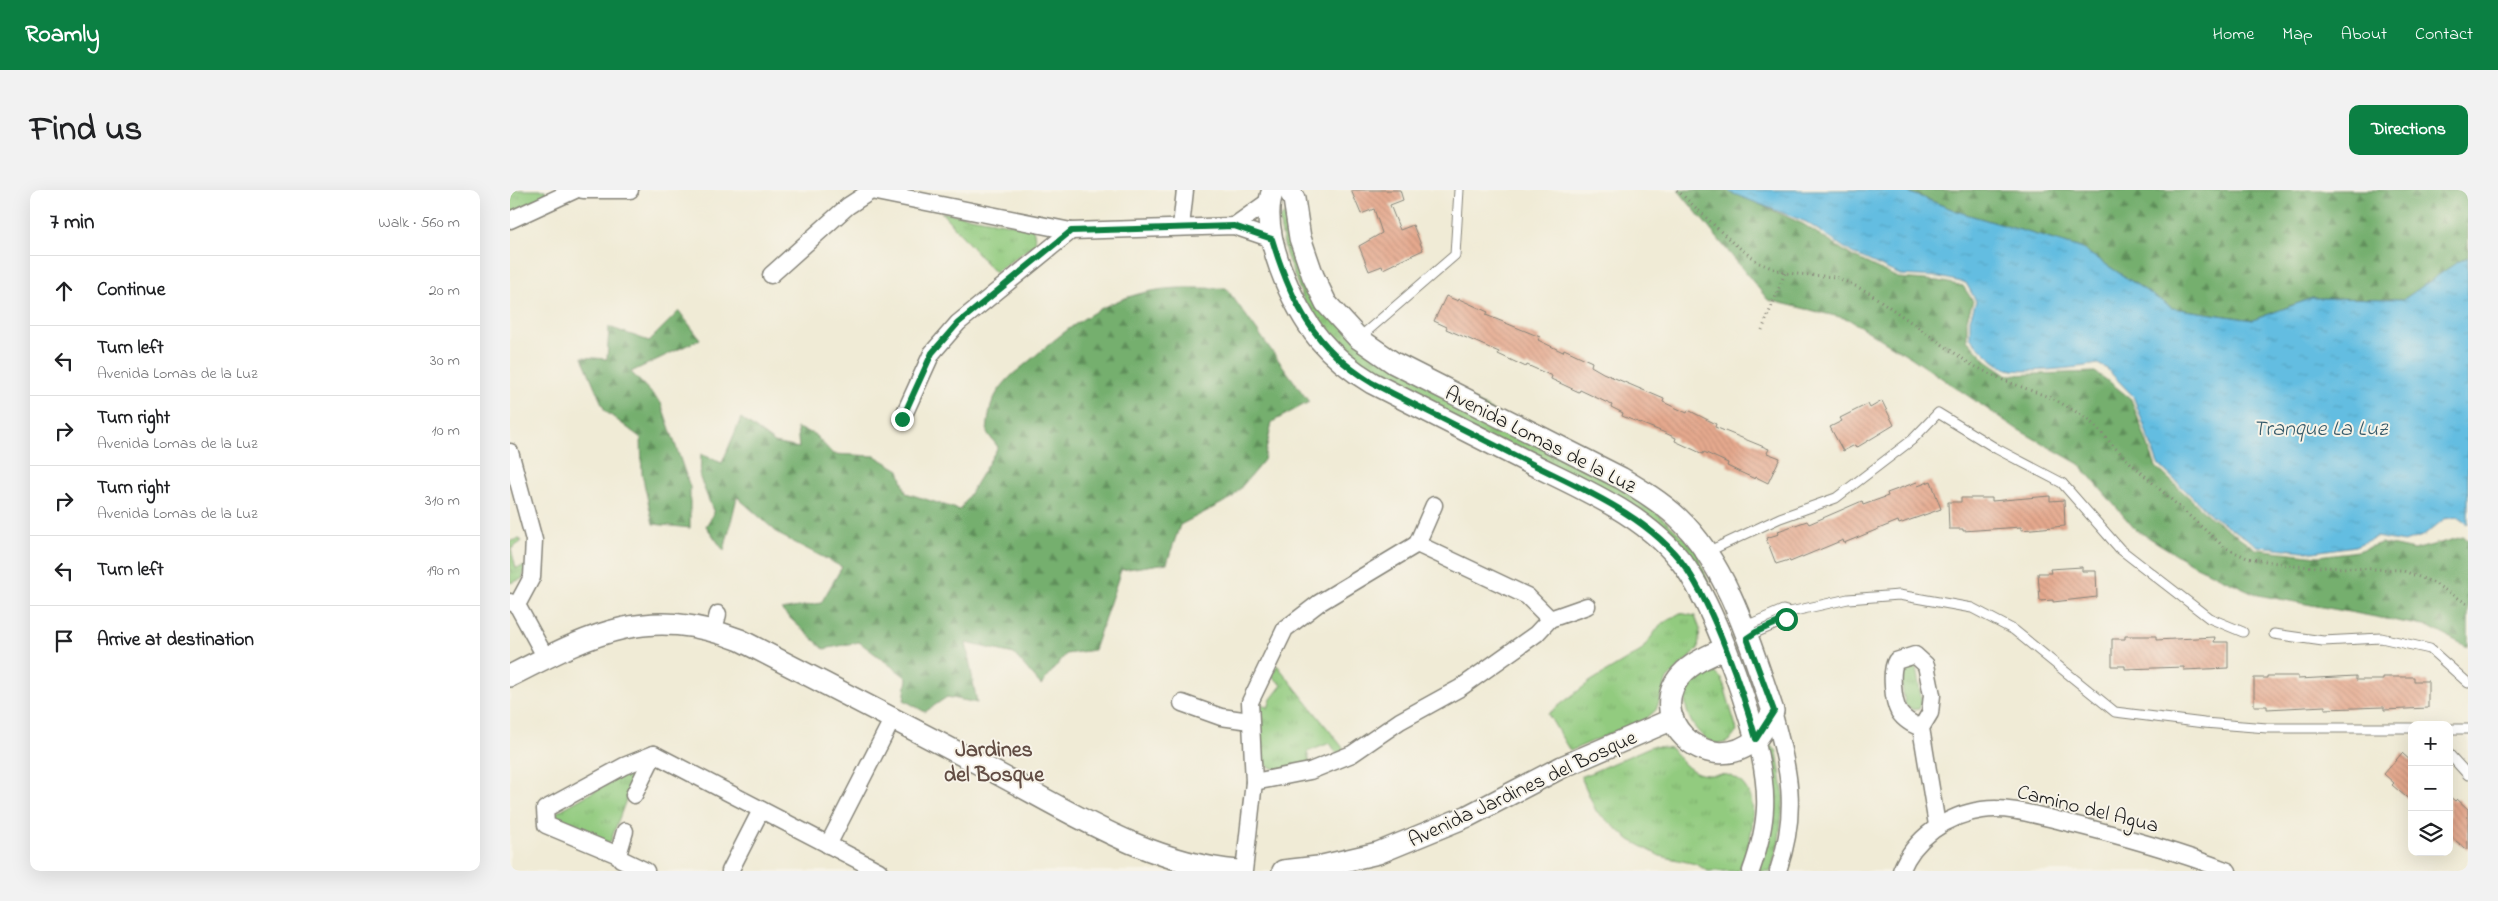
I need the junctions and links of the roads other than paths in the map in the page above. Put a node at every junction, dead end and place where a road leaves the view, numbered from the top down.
1 (576, 190) edge
2 (583, 190) edge
3 (630, 190) edge
4 (1185, 190) edge
5 (1289, 190) edge
6 (1459, 190) edge
7 (1271, 196) edge
8 (510, 220) edge
9 (1234, 226) junction
10 (1181, 227) junction
11 (1071, 231) junction
12 (1272, 239) junction
13 (771, 276) dead end
14 (1358, 338) junction
15 (902, 419) dead end
16 (510, 452) edge
17 (1434, 505) dead end
18 (1417, 544) junction
19 (1706, 552) junction
20 (513, 604) edge
21 (1587, 606) dead end
22 (1790, 612) junction
23 (1550, 619) junction
24 (1745, 631) junction
25 (2243, 632) dead end
26 (2274, 634) dead end
27 (1724, 649) junction
28 (546, 658) junction
29 (510, 676) edge
30 (2468, 683) edge
31 (1182, 702) dead end
32 (1774, 711) junction
33 (893, 718) junction
34 (1673, 720) junction
35 (1250, 721) junction
36 (1921, 728) dead end
37 (2408, 728) edge
38 (2453, 729) edge
39 (2468, 729) edge
40 (1756, 739) junction
41 (654, 754) junction
42 (2453, 758) edge
43 (2468, 775) edge
44 (1254, 782) junction
45 (634, 795) dead end
46 (761, 810) junction
47 (1937, 826) junction
48 (625, 831) dead end
49 (828, 845) junction
50 (618, 854) junction
51 (876, 870) edge
52 (646, 871) edge
53 (730, 871) edge
54 (1231, 871) edge
55 (1238, 871) edge
56 (1244, 871) edge
57 (1283, 871) edge
58 (1751, 871) edge
59 (1778, 871) edge
60 (1901, 871) edge
61 (2228, 871) edge

1 - 8 street
2 - 3 street
4 - 10 street
5 - 14 street, Avenida Lomas de la Luz
6 - 14 lane
7 - 9 street
7 - 12 street, Avenida Lomas de la Luz
9 - 10 street
9 - 12 street
10 - 11 street
11 - 13 street
11 - 15 street
12 - 27 street, Avenida Lomas de la Luz
14 - 19 street, Avenida Lomas de la Luz
16 - 20 street
17 - 18 street
18 - 23 street
18 - 35 street
19 - 24 street, Avenida Lomas de la Luz
19 - 25 lane
20 - 28 street
21 - 23 street
22 - 24 lane
22 - 24 lane
22 - 37 lane
23 - 44 street
24 - 32 street, Avenida Lomas de la Luz
26 - 30 lane
27 - 34 street
27 - 40 street, Avenida Lomas de la Luz
28 - 29 street
28 - 33 street
31 - 35 street
32 - 40 street
32 - 59 street, Avenida Lomas de la Luz
33 - 49 street
33 - 54 street
34 - 40 street
34 - 57 street, Avenida Jardines del Bosque
35 - 44 street
36 - 47 street
38 - 39 lane
40 - 58 street, Avenida Lomas de la Luz
41 - 45 street
41 - 46 street
41 - 50 street
42 - 43 lane
44 - 56 street
46 - 49 street
46 - 53 street
47 - 60 street, Camino del Agua
47 - 61 street, Camino del Agua
48 - 50 street
49 - 51 street
50 - 52 street
54 - 55 street

